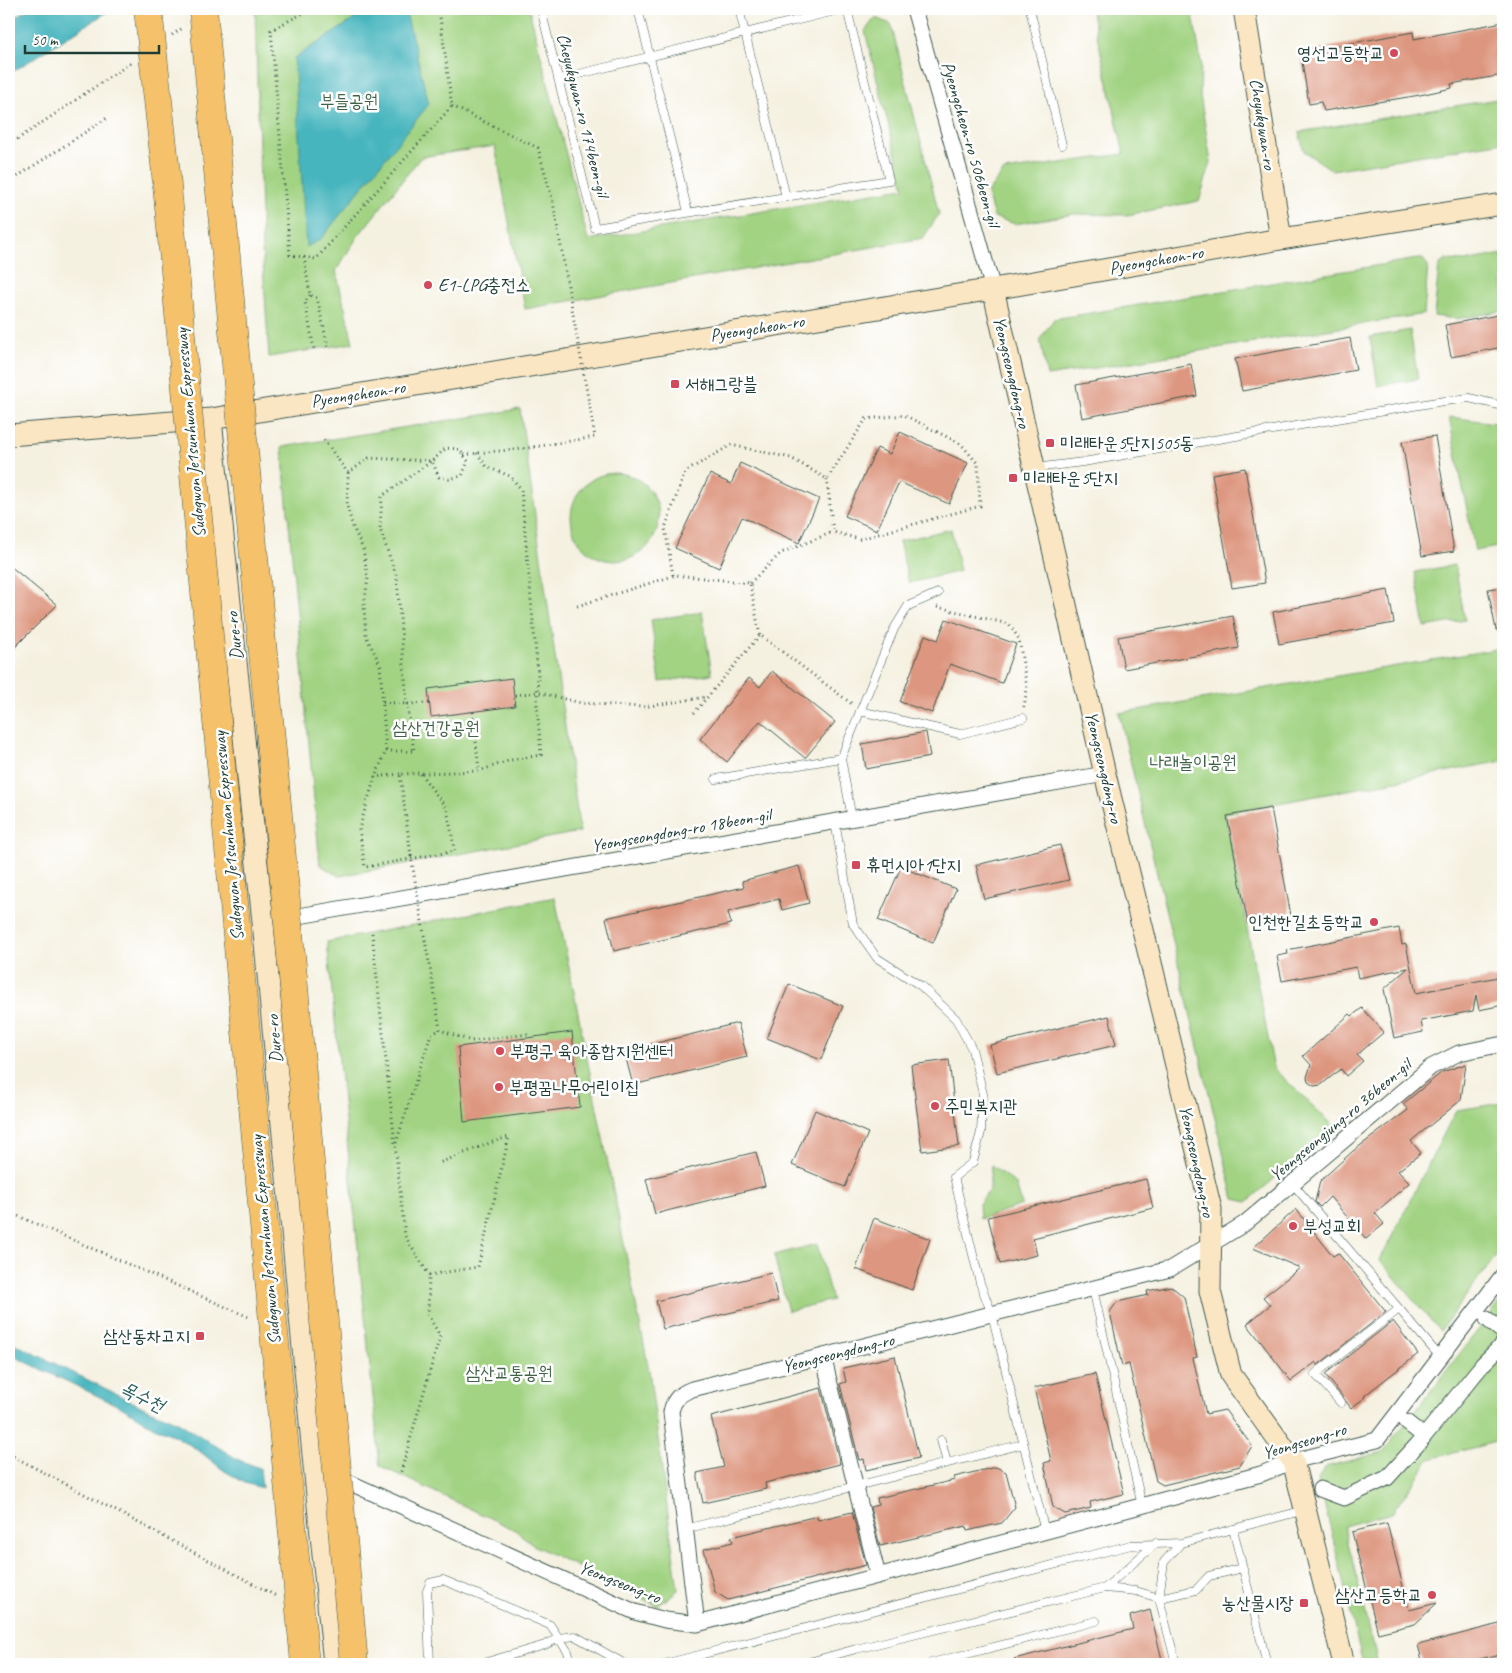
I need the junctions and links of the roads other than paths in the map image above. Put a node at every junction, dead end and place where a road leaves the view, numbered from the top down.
1 (148, 9) edge
2 (541, 9) edge
3 (638, 9) edge
4 (739, 9) edge
5 (843, 9) edge
6 (847, 9) edge
7 (914, 9) edge
8 (1030, 9) edge
9 (1244, 9) edge
10 (195, 17) edge
11 (745, 33) junction
12 (650, 57) junction
13 (559, 79) junction
14 (1062, 145) dead end
15 (786, 197) junction
16 (1503, 204) edge
17 (688, 212) junction
18 (1281, 239) junction
19 (992, 289) junction
20 (1503, 406) edge
21 (211, 418) junction
22 (9, 435) edge
23 (1034, 468) junction
24 (938, 593) dead end
25 (860, 711) junction
26 (1023, 718) road end
27 (841, 758) junction
28 (1105, 774) junction
29 (716, 779) dead end
30 (852, 819) junction
31 (835, 822) junction
32 (263, 922) junction
33 (1503, 1044) edge
34 (1293, 1184) junction
35 (1211, 1245) junction
36 (1503, 1275) edge
37 (1093, 1289) junction
38 (1399, 1308) junction
39 (992, 1314) junction
40 (1487, 1319) dead end
41 (1503, 1332) edge
42 (1503, 1344) edge
43 (823, 1356) junction
44 (1440, 1357) junction
45 (1340, 1403) dead end
46 (1406, 1422) dead end
47 (1424, 1436) junction
48 (941, 1440) dead end
49 (1023, 1444) junction
50 (1293, 1461) junction
51 (946, 1463) junction
52 (314, 1466) junction
53 (855, 1486) junction
54 (1320, 1489) dead end
55 (1142, 1506) junction
56 (1305, 1510) junction
57 (685, 1529) junction
58 (1233, 1529) junction
59 (1045, 1532) junction
60 (1156, 1543) junction
61 (1181, 1543) junction
62 (1243, 1568) junction
63 (878, 1576) junction
64 (1105, 1588) junction
65 (1159, 1598) junction
66 (1096, 1621) dead end
67 (697, 1624) junction
68 (559, 1638) junction
69 (305, 1664) edge
70 (334, 1664) edge
71 (354, 1664) edge
72 (430, 1664) edge
73 (480, 1664) edge
74 (572, 1664) edge
75 (625, 1664) edge
76 (664, 1664) edge
77 (802, 1664) edge
78 (930, 1664) edge
79 (1176, 1664) edge
80 (1267, 1664) edge
81 (1344, 1664) edge

1 - 69 highway, Sudogwon Je1sunhwan Expressway, bridge
2 - 13 lane, Cheyukgwan-ro 174beon-gil
3 - 12 lane
4 - 11 lane
5 - 11 lane
6 - 15 lane
7 - 19 street, Pyeongcheon-ro 506beon-gil
8 - 14 lane
9 - 18 street, Cheyukgwan-ro
10 - 71 highway, bridge
11 - 12 lane
11 - 15 lane
12 - 13 lane
12 - 17 lane
13 - 17 lane, Cheyukgwan-ro 174beon-gil
15 - 17 lane
16 - 18 street, Pyeongcheon-ro
18 - 19 street, Pyeongcheon-ro
19 - 21 street, Pyeongcheon-ro
19 - 23 street, Yeongseongdong-ro
20 - 23 lane
21 - 22 street, Pyeongcheon-ro
21 - 32 street, Dure-ro
23 - 28 street, Yeongseongdong-ro
24 - 25 lane
25 - 26 lane
25 - 27 lane
27 - 29 lane
27 - 30 lane
28 - 30 street, Yeongseongdong-ro 18beon-gil
28 - 35 street, Yeongseongdong-ro
30 - 31 street, Yeongseongdong-ro 18beon-gil
31 - 32 street, Yeongseongdong-ro 18beon-gil
31 - 39 lane
32 - 52 street, Dure-ro
33 - 34 street, Yeongseongjung-ro 36beon-gil
34 - 35 street, Yeongseongjung-ro 36beon-gil
34 - 38 lane
35 - 37 street, Yeongseongdong-ro
35 - 50 street, Yeongseongdong-ro
36 - 44 street, Yeongseong-ro
37 - 39 street, Yeongseongdong-ro
37 - 55 lane
38 - 44 lane
38 - 45 lane, Yeongseong-ro
39 - 43 street, Yeongseongdong-ro
39 - 49 lane
40 - 41 street
42 - 47 street
43 - 53 street
43 - 57 street, Yeongseongdong-ro
44 - 50 street, Yeongseong-ro
46 - 47 street
47 - 54 street
48 - 51 lane
49 - 51 lane
49 - 59 lane
50 - 55 street, Yeongseong-ro
50 - 56 street, Yeongseongdong-ro
51 - 53 lane
52 - 67 street, Yeongseong-ro
52 - 70 street, Dure-ro
53 - 57 lane
53 - 63 street
55 - 59 street, Yeongseong-ro
56 - 58 lane
56 - 81 street, Yeongseongdong-ro
57 - 67 street
58 - 61 lane
58 - 62 lane
59 - 63 street, Yeongseong-ro
60 - 61 lane
60 - 64 lane
60 - 76 lane
61 - 65 lane
62 - 65 lane
62 - 80 lane
63 - 67 street, Yeongseong-ro
64 - 65 lane
64 - 77 lane
65 - 79 lane
66 - 78 lane
68 - 72 lane
68 - 73 lane
68 - 74 lane
68 - 75 lane

